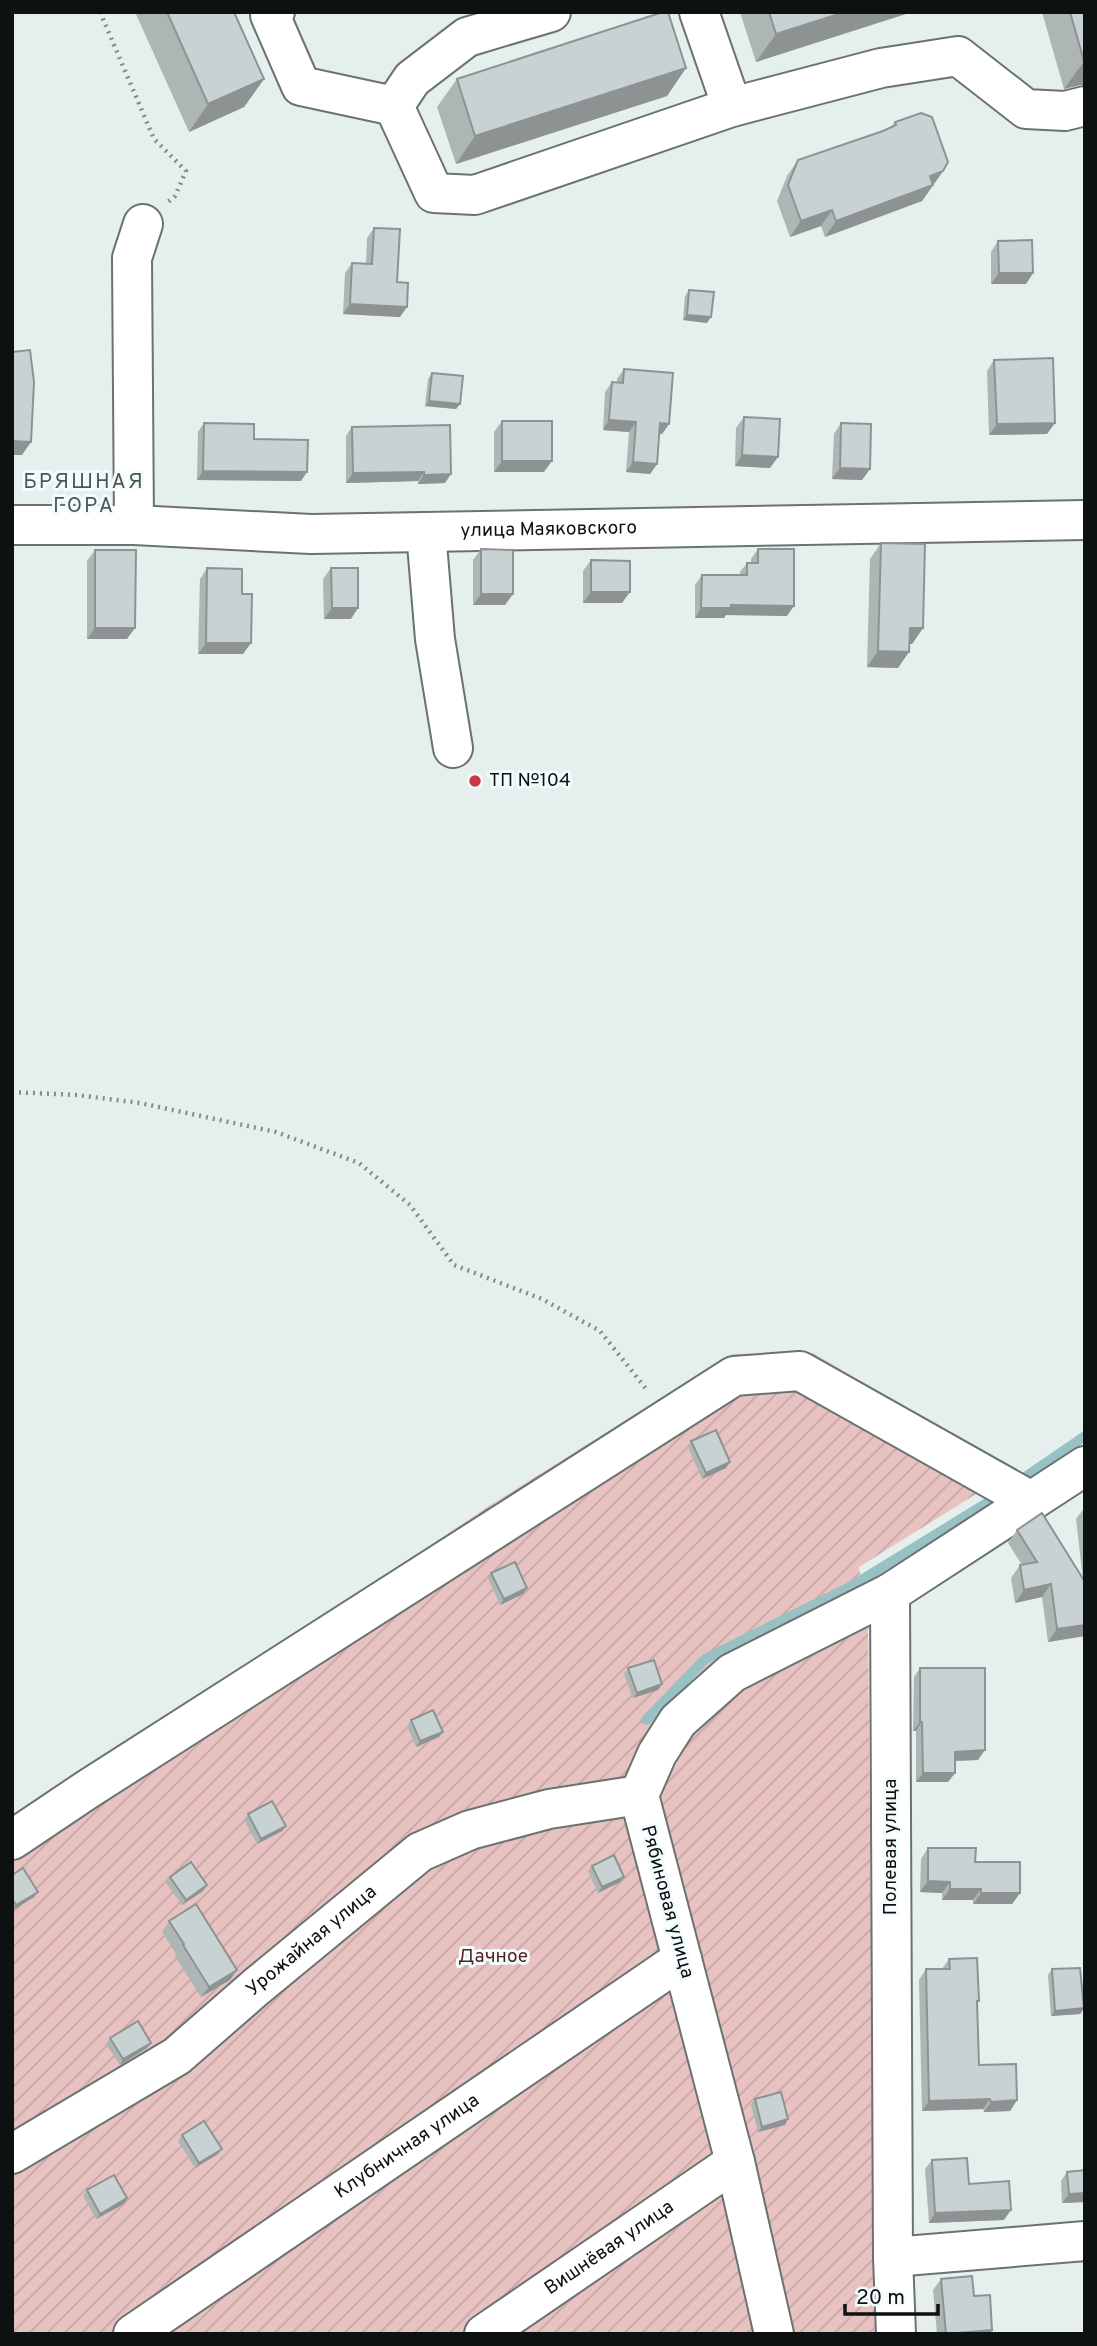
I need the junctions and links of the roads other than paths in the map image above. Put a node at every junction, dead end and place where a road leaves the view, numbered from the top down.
1 (551, 12) edge
2 (699, 12) edge
3 (273, 13) edge
4 (394, 106) junction
5 (1085, 106) edge
6 (732, 107) junction
7 (144, 224) road end
8 (1085, 520) edge
9 (12, 525) edge
10 (134, 525) junction
11 (426, 532) junction
12 (453, 748) dead end
13 (1085, 1466) edge
14 (1031, 1501) junction
15 (890, 1593) junction
16 (639, 1795) junction
17 (12, 1840) edge
18 (682, 1959) junction
19 (12, 2154) edge
20 (735, 2162) junction
21 (1085, 2241) edge
22 (893, 2257) junction
23 (133, 2334) edge
24 (484, 2334) edge
25 (774, 2334) edge
26 (896, 2334) edge

1 - 4 street
2 - 6 street
3 - 4 street
4 - 6 street
5 - 6 street
7 - 10 street
8 - 11 street, улица Маяковского
9 - 10 street, улица Маяковского
10 - 11 street, улица Маяковского
11 - 12 street
13 - 14 street
14 - 15 street
14 - 17 street
15 - 16 street
15 - 22 street, Полевая улица
16 - 18 street, Рябиновая улица
16 - 19 street, Урожайная улица
18 - 20 street, Рябиновая улица
18 - 23 street, Клубничная улица
20 - 24 street, Вишнёвая улица
20 - 25 street, Рябиновая улица
21 - 22 street
22 - 26 street, Полевая улица

